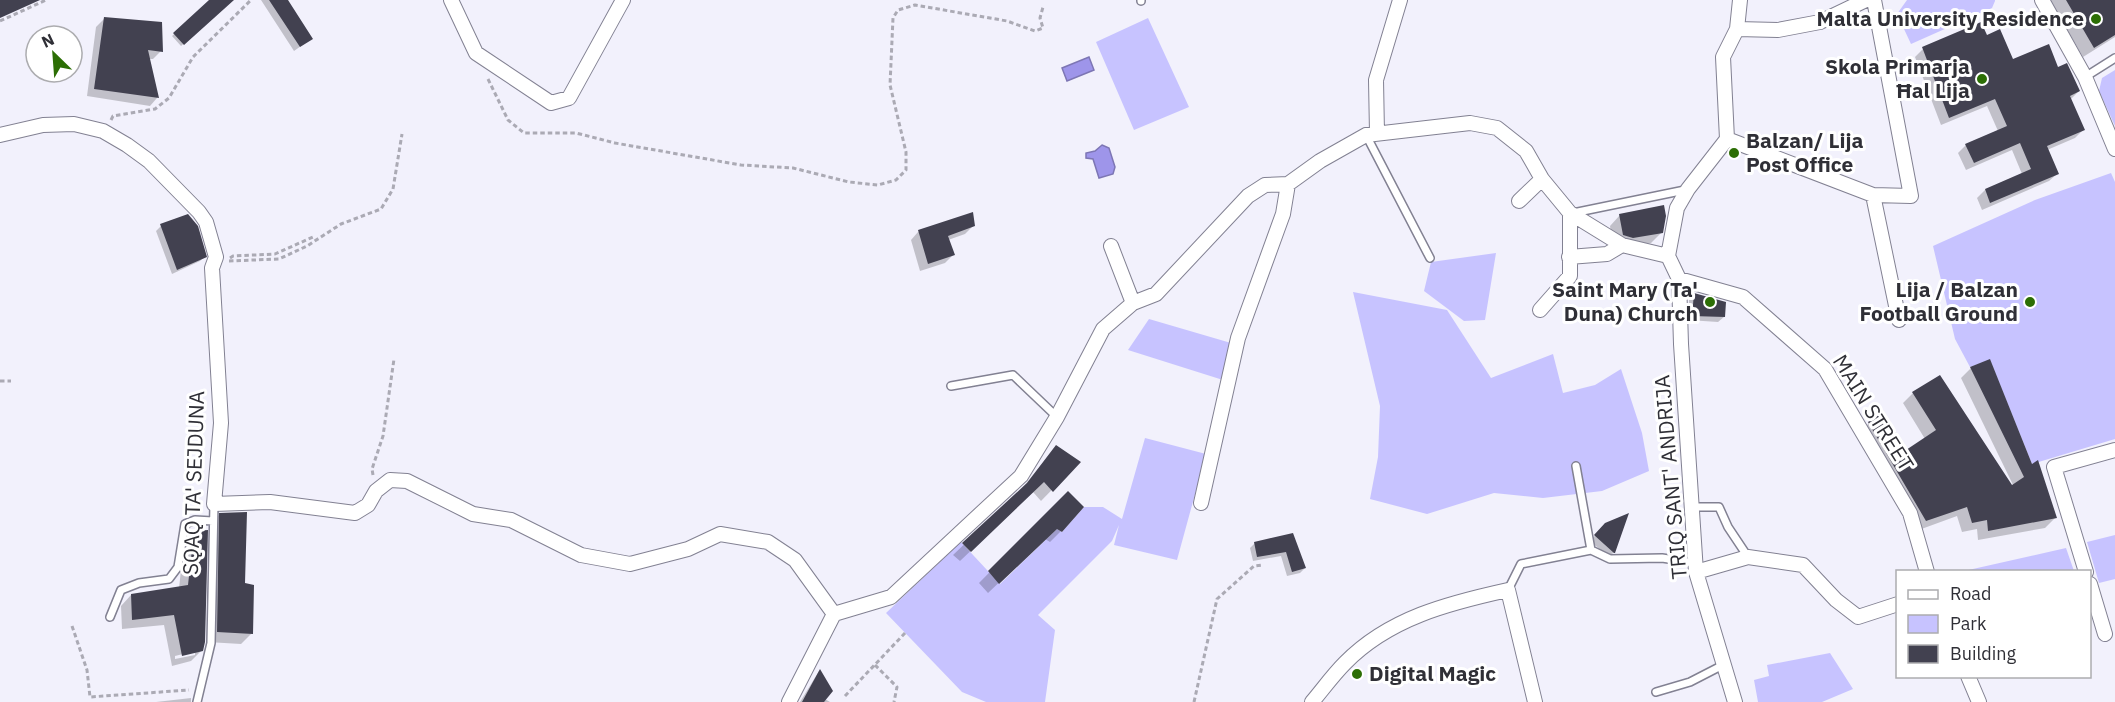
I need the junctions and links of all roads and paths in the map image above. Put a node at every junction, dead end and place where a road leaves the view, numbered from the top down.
1 (46, 0) edge
2 (251, 0) edge
3 (451, 0) edge
4 (623, 0) edge
5 (1400, 0) edge
6 (1740, 0) edge
7 (1866, 0) edge
8 (1874, 0) edge
9 (2042, 0) edge
10 (1043, 7) dead end
11 (0, 21) edge
12 (1737, 29) junction
13 (476, 53) junction
14 (2115, 58) edge
15 (2085, 77) junction
16 (103, 131) junction
17 (402, 134) dead end
18 (1371, 134) junction
19 (0, 135) edge
20 (1727, 139) junction
21 (2115, 149) edge
22 (1542, 179) junction
23 (1288, 184) junction
24 (1688, 189) junction
25 (1873, 195) junction
26 (1519, 201) dead end
27 (1570, 213) junction
28 (313, 237) dead end
29 (1622, 245) junction
30 (1111, 246) dead end
31 (1668, 256) junction
32 (1569, 257) junction
33 (1430, 258) dead end
34 (1679, 279) junction
35 (1133, 303) junction
36 (1540, 310) dead end
37 (1899, 320) dead end
38 (394, 358) dead end
39 (0, 381) edge
40 (11, 381) dead end
41 (951, 386) dead end
42 (1057, 417) junction
43 (2115, 450) edge
44 (1576, 466) dead end
45 (376, 491) junction
46 (1201, 503) dead end
47 (214, 504) junction
48 (1693, 507) junction
49 (213, 522) junction
50 (1591, 550) junction
51 (1748, 557) junction
52 (1262, 565) dead end
53 (1695, 568) junction
54 (1926, 570) edge
55 (2085, 570) edge
56 (2091, 587) edge
57 (1508, 590) junction
58 (1896, 605) edge
59 (834, 614) junction
60 (111, 617) dead end
61 (72, 626) dead end
62 (906, 632) dead end
63 (2105, 634) dead end
64 (1725, 664) junction
65 (875, 665) junction
66 (1969, 678) edge
67 (200, 689) junction
68 (1656, 692) dead end
69 (845, 696) dead end
70 (197, 702) edge
71 (789, 702) edge
72 (894, 702) edge
73 (1194, 702) edge
74 (1312, 702) edge
75 (1535, 702) edge
76 (1735, 702) edge
77 (1978, 702) edge

1 - 11 path
2 - 16 path
3 - 13 street
4 - 13 street
5 - 18 street
6 - 12 street
7 - 12 street
8 - 25 street
9 - 15 street
10 - 13 path
12 - 20 street
14 - 15 lane
15 - 21 street
16 - 19 street, SQAQ TA' SEJDUNA
16 - 47 street, SQAQ TA' SEJDUNA
17 - 28 path
18 - 22 street
18 - 23 street
18 - 33 lane
20 - 24 street
20 - 25 street
22 - 26 street
22 - 27 street
23 - 35 street
23 - 46 street
24 - 27 lane
24 - 31 street
25 - 37 street
27 - 29 street
27 - 32 street
29 - 31 street
29 - 32 street
30 - 35 street
31 - 34 street
32 - 36 street
34 - 48 street, TRIQ SANT' ANDRIJA
34 - 54 street, MAIN STREET
35 - 42 street
38 - 45 path
39 - 40 path
41 - 42 lane
42 - 59 street
43 - 55 street
44 - 50 lane
45 - 47 street
45 - 59 street
47 - 49 lane, SQAQ TA' SEJDUNA
48 - 51 lane
48 - 53 street, TRIQ SANT' ANDRIJA
49 - 60 lane
49 - 67 lane, SQAQ TA' SEJDUNA
50 - 53 lane
50 - 57 lane
51 - 53 street
51 - 58 street
52 - 73 path
53 - 64 street, TRIQ SANT' ANDRIJA
56 - 63 street
57 - 74 street
57 - 75 street
59 - 71 street
61 - 67 path
62 - 65 path
64 - 68 lane
64 - 76 street, TRIQ SANT' ANDRIJA
65 - 69 path
65 - 72 path
66 - 77 street
67 - 70 lane, SQAQ TA' SEJDUNA

